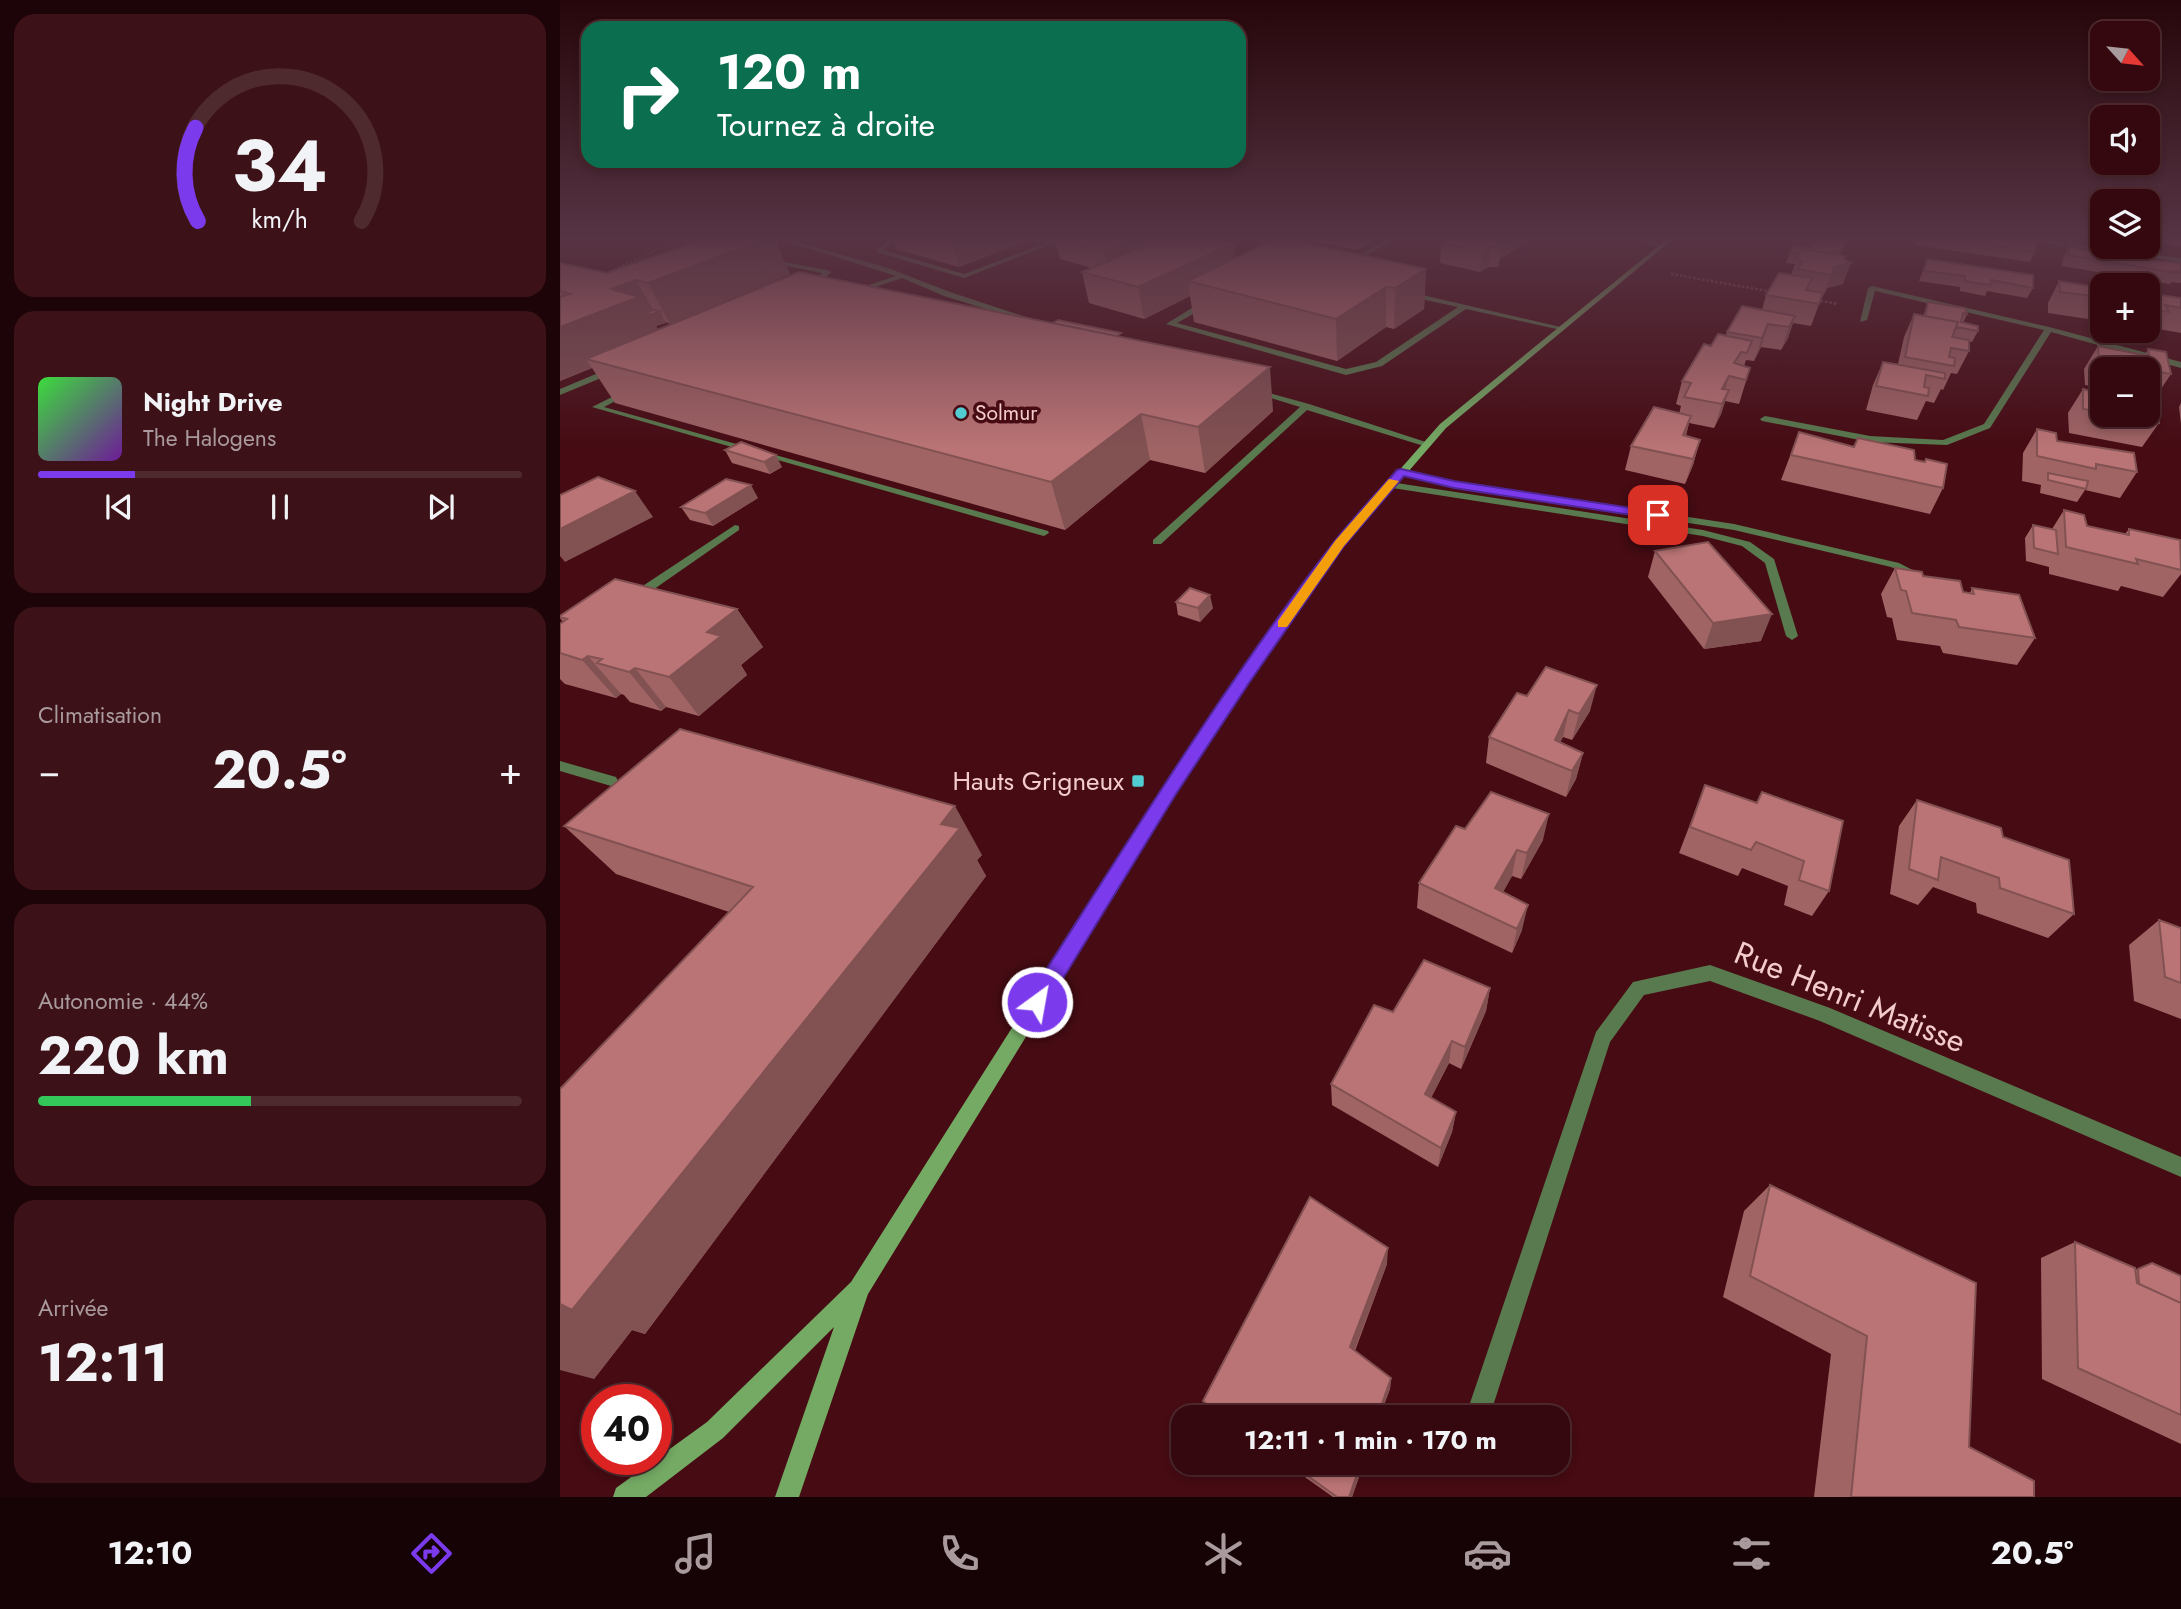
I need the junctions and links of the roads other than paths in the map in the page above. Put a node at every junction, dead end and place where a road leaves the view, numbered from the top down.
1 (998, 310) edge
2 (1194, 310) edge
3 (1459, 310) edge
4 (1482, 310) edge
5 (1583, 310) edge
6 (1866, 310) edge
7 (1966, 310) edge
8 (1863, 320) dead end
9 (1040, 323) edge
10 (1561, 328) junction
11 (2049, 329) junction
12 (624, 365) edge
13 (2181, 365) edge
14 (1239, 385) edge
15 (633, 390) edge
16 (560, 392) edge
17 (1306, 406) junction
18 (1765, 419) dead end
19 (1427, 444) junction
20 (1401, 472) junction
21 (1390, 485) junction
22 (735, 528) dead end
23 (1044, 533) dead end
24 (1157, 542) dead end
25 (1932, 582) edge
26 (626, 603) edge
27 (1793, 636) dead end
28 (560, 766) edge
29 (611, 781) dead end
30 (2181, 1167) edge
31 (859, 1288) junction
32 (1481, 1405) edge
33 (625, 1497) edge
34 (787, 1497) edge

1 - 9 street
2 - 3 street
4 - 10 street
5 - 10 street
6 - 8 street
7 - 11 street
10 - 19 street
11 - 13 street
11 - 18 street
12 - 16 street
14 - 17 street
15 - 23 street
17 - 19 street
17 - 24 street
19 - 20 street
20 - 21 street
20 - 25 street
21 - 27 street
21 - 31 street
22 - 26 street
28 - 29 street
30 - 32 street, Rue Henri Matisse
31 - 33 street
31 - 34 street

